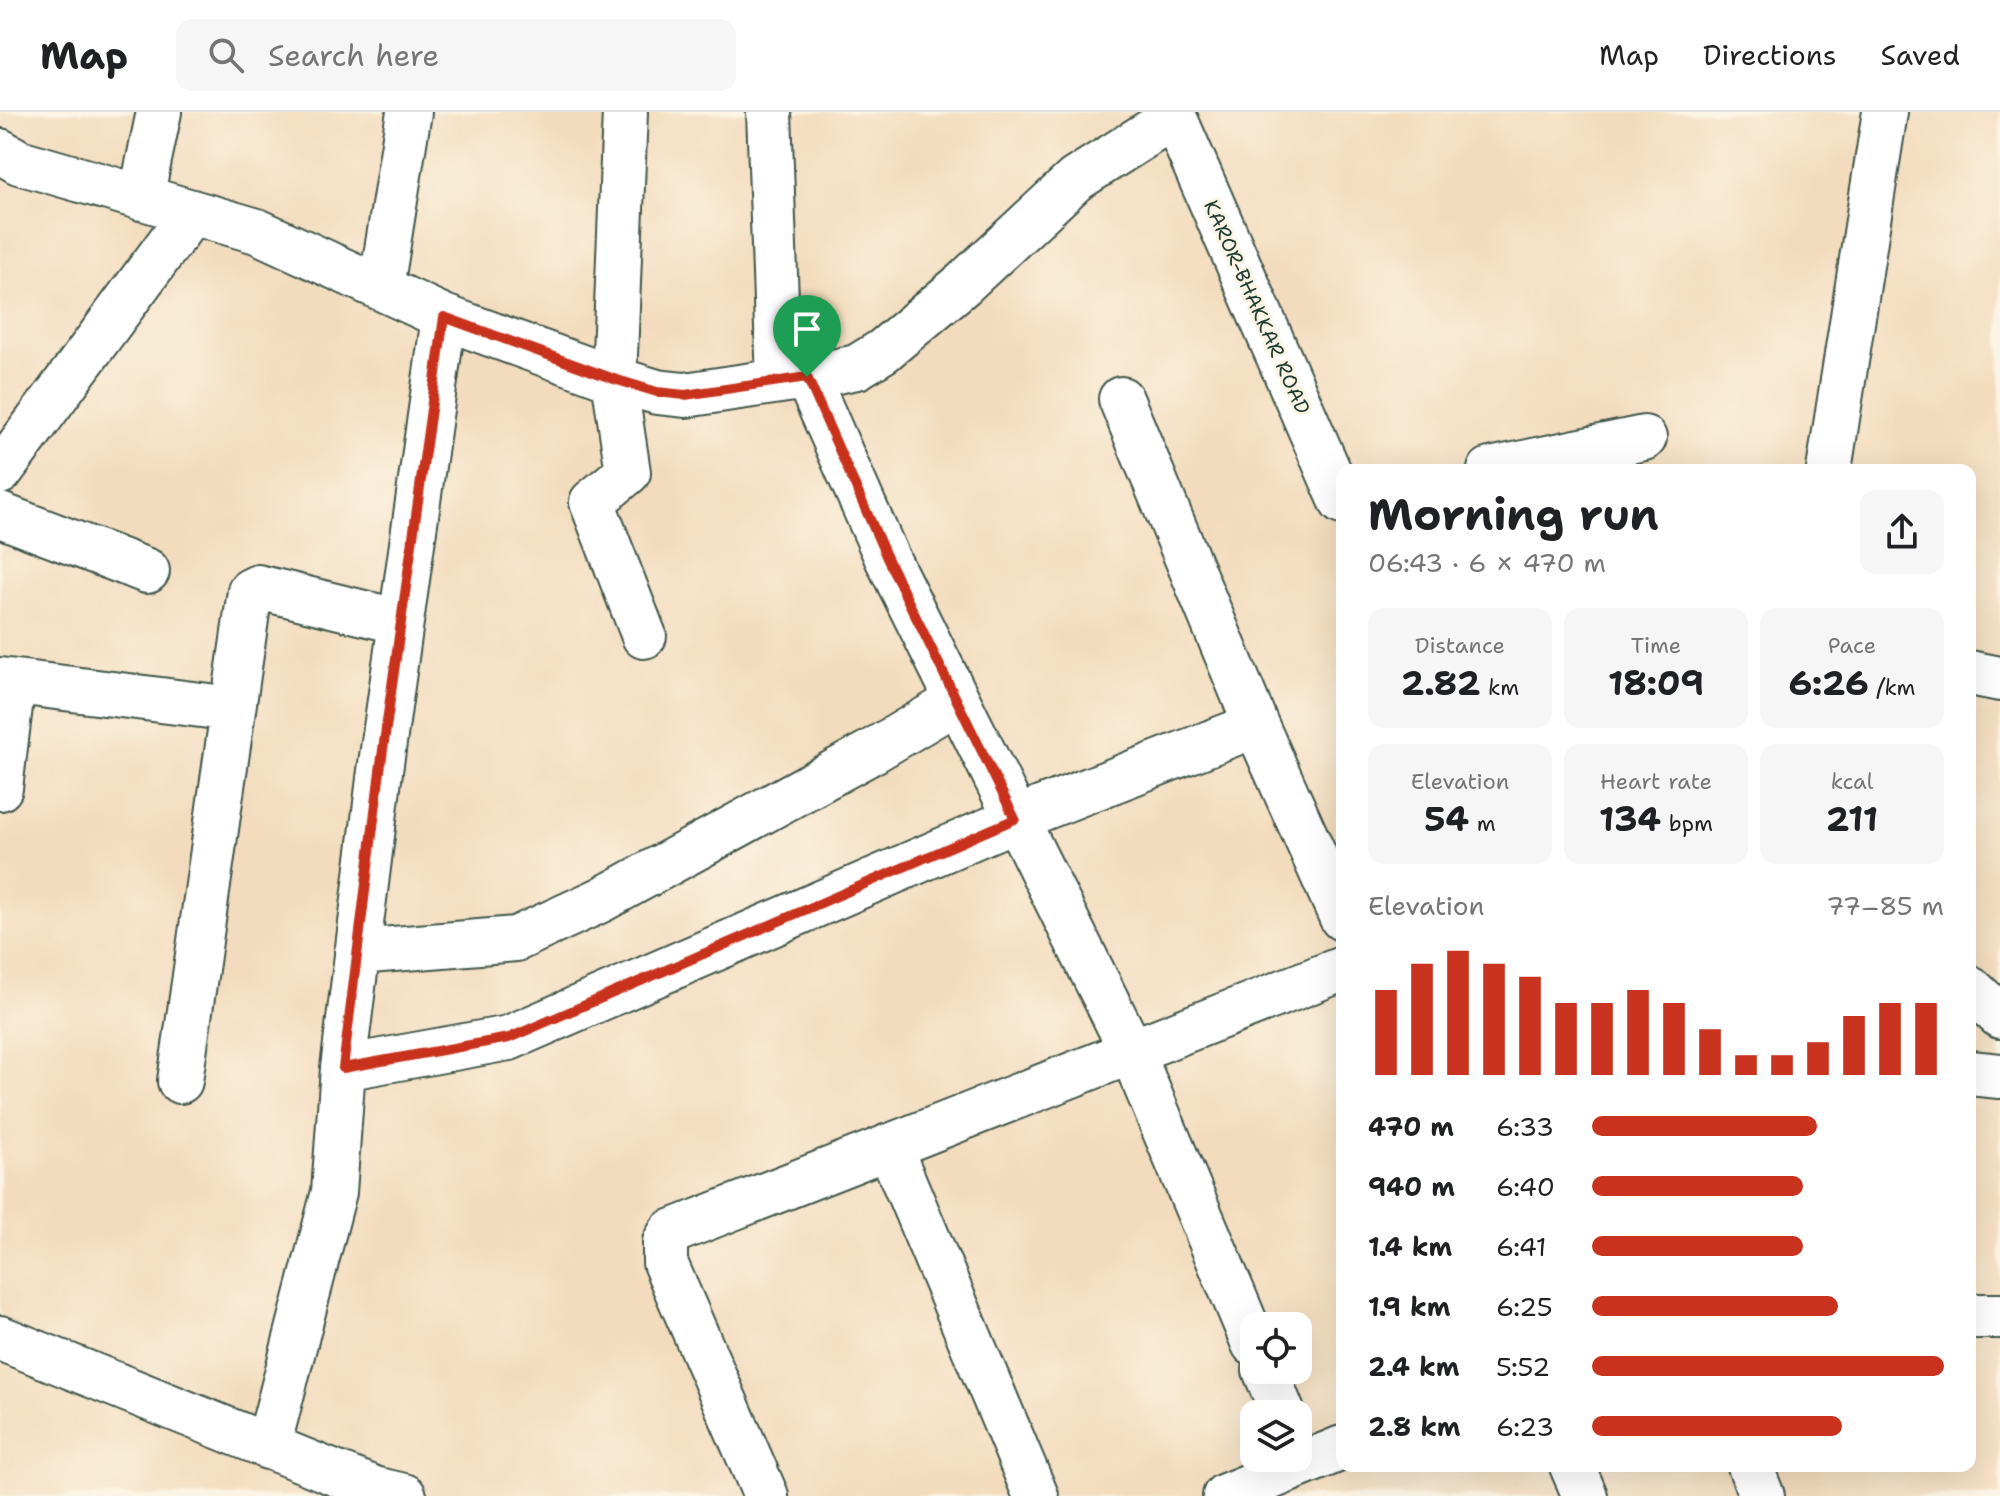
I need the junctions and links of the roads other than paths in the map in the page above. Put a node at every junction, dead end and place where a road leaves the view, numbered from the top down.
1 (159, 112) edge
2 (409, 112) edge
3 (625, 112) edge
4 (769, 112) edge
5 (1885, 112) edge
6 (1173, 114) edge
7 (0, 151) edge
8 (141, 198) junction
9 (192, 212) junction
10 (381, 288) junction
11 (444, 317) junction
12 (614, 379) junction
13 (793, 379) junction
14 (1121, 399) dead end
15 (1644, 438) dead end
16 (1519, 464) edge
17 (1830, 464) edge
18 (0, 472) edge
19 (1336, 487) edge
20 (0, 515) edge
21 (147, 571) dead end
22 (401, 622) junction
23 (644, 636) dead end
24 (1976, 674) edge
25 (2000, 679) edge
26 (7, 681) edge
27 (957, 701) junction
28 (233, 709) junction
29 (1256, 725) junction
30 (0, 788) edge
31 (1015, 819) junction
32 (1336, 905) edge
33 (357, 952) junction
34 (1336, 971) edge
35 (1976, 994) edge
36 (2000, 1016) edge
37 (1131, 1050) junction
38 (343, 1068) junction
39 (1976, 1074) edge
40 (2000, 1076) edge
41 (180, 1081) dead end
42 (889, 1146) junction
43 (1241, 1312) edge
44 (1976, 1316) edge
45 (2000, 1316) edge
46 (0, 1338) edge
47 (268, 1447) junction
48 (1315, 1464) edge
49 (1575, 1472) edge
50 (1752, 1472) edge
51 (404, 1496) edge
52 (766, 1496) edge
53 (1036, 1496) edge
54 (1225, 1496) edge
55 (1585, 1496) edge
56 (1762, 1496) edge

1 - 8 street
2 - 10 street
3 - 12 street
4 - 13 street
5 - 17 street
6 - 13 street
6 - 19 street, KAROR-BHAKKAR ROAD
7 - 8 street
8 - 9 street
9 - 10 street
9 - 18 street
10 - 11 street
11 - 12 street
11 - 22 street
12 - 13 street
12 - 23 street
13 - 27 street
14 - 29 street
15 - 16 street
20 - 21 street
22 - 28 street
22 - 33 street
24 - 25 street
26 - 28 street
26 - 30 street
27 - 31 street
27 - 33 street
28 - 41 street
29 - 31 street
29 - 32 street
31 - 37 street
31 - 38 street
33 - 38 street
34 - 37 street
35 - 36 street
37 - 42 street
37 - 43 street
38 - 47 street
39 - 40 street
42 - 52 street
42 - 53 street
44 - 45 street
46 - 47 street
47 - 51 street
48 - 54 street
49 - 55 street
50 - 56 street

